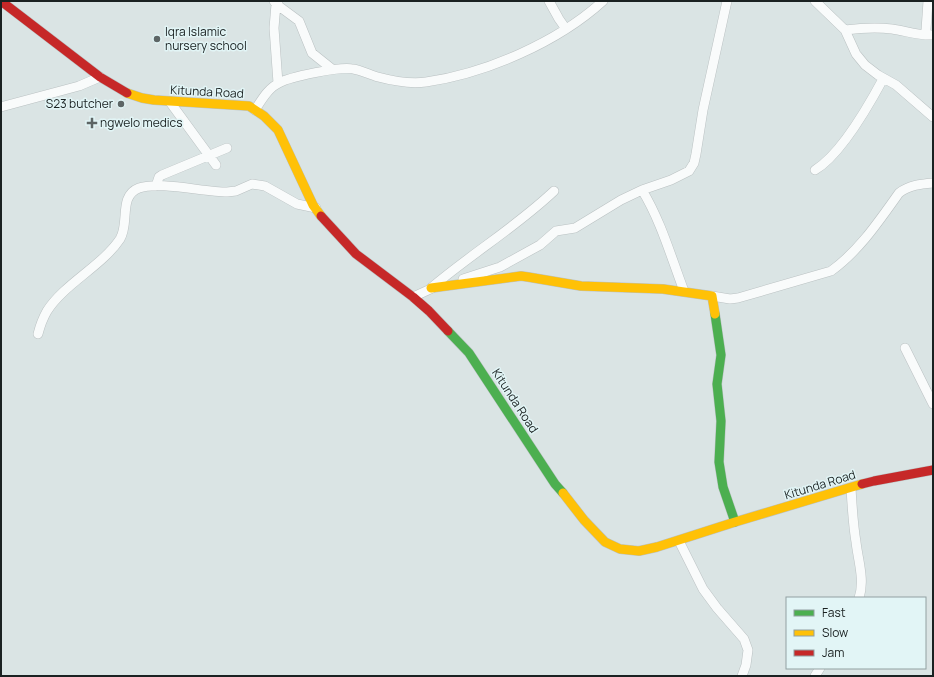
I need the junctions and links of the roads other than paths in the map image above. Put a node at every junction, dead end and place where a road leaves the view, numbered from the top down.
1 (1, 1) edge
2 (549, 1) edge
3 (603, 1) edge
4 (727, 1) edge
5 (815, 1) edge
6 (928, 1) edge
7 (276, 2) edge
8 (566, 29) junction
9 (845, 30) junction
10 (930, 35) edge
11 (332, 70) junction
12 (100, 77) junction
13 (883, 78) junction
14 (278, 83) junction
15 (170, 102) junction
16 (1, 107) edge
17 (255, 110) junction
18 (933, 117) edge
19 (227, 148) dead end
20 (209, 156) junction
21 (216, 165) dead end
22 (815, 170) dead end
23 (933, 183) edge
24 (156, 186) junction
25 (642, 190) junction
26 (554, 191) dead end
27 (316, 208) junction
28 (431, 288) junction
29 (684, 291) junction
30 (712, 296) junction
31 (413, 297) junction
32 (38, 334) dead end
33 (905, 348) dead end
34 (933, 404) edge
35 (933, 470) edge
36 (851, 488) junction
37 (735, 522) junction
38 (678, 541) junction
39 (859, 597) edge
40 (742, 676) edge

1 - 12 street, Kitunda Road
2 - 8 street
3 - 8 street
4 - 25 street
5 - 9 street
6 - 10 street
7 - 11 street
7 - 14 street
8 - 11 street
9 - 10 street
9 - 13 street
11 - 14 street
12 - 15 street, Kitunda Road
12 - 16 street
13 - 18 street
13 - 22 street
14 - 17 street
15 - 17 street, Kitunda Road
15 - 20 street
17 - 27 street, Kitunda Road
19 - 20 street
20 - 21 street
20 - 24 street
23 - 30 street
24 - 27 street
24 - 32 street
25 - 28 street
25 - 29 street
26 - 28 street
27 - 31 street, Kitunda Road
28 - 29 street
28 - 31 street
29 - 30 street
30 - 37 street
31 - 38 street, Kitunda Road
33 - 34 street
35 - 36 street, Kitunda Road
36 - 37 street, Kitunda Road
36 - 39 street
37 - 38 street, Kitunda Road
38 - 40 street

